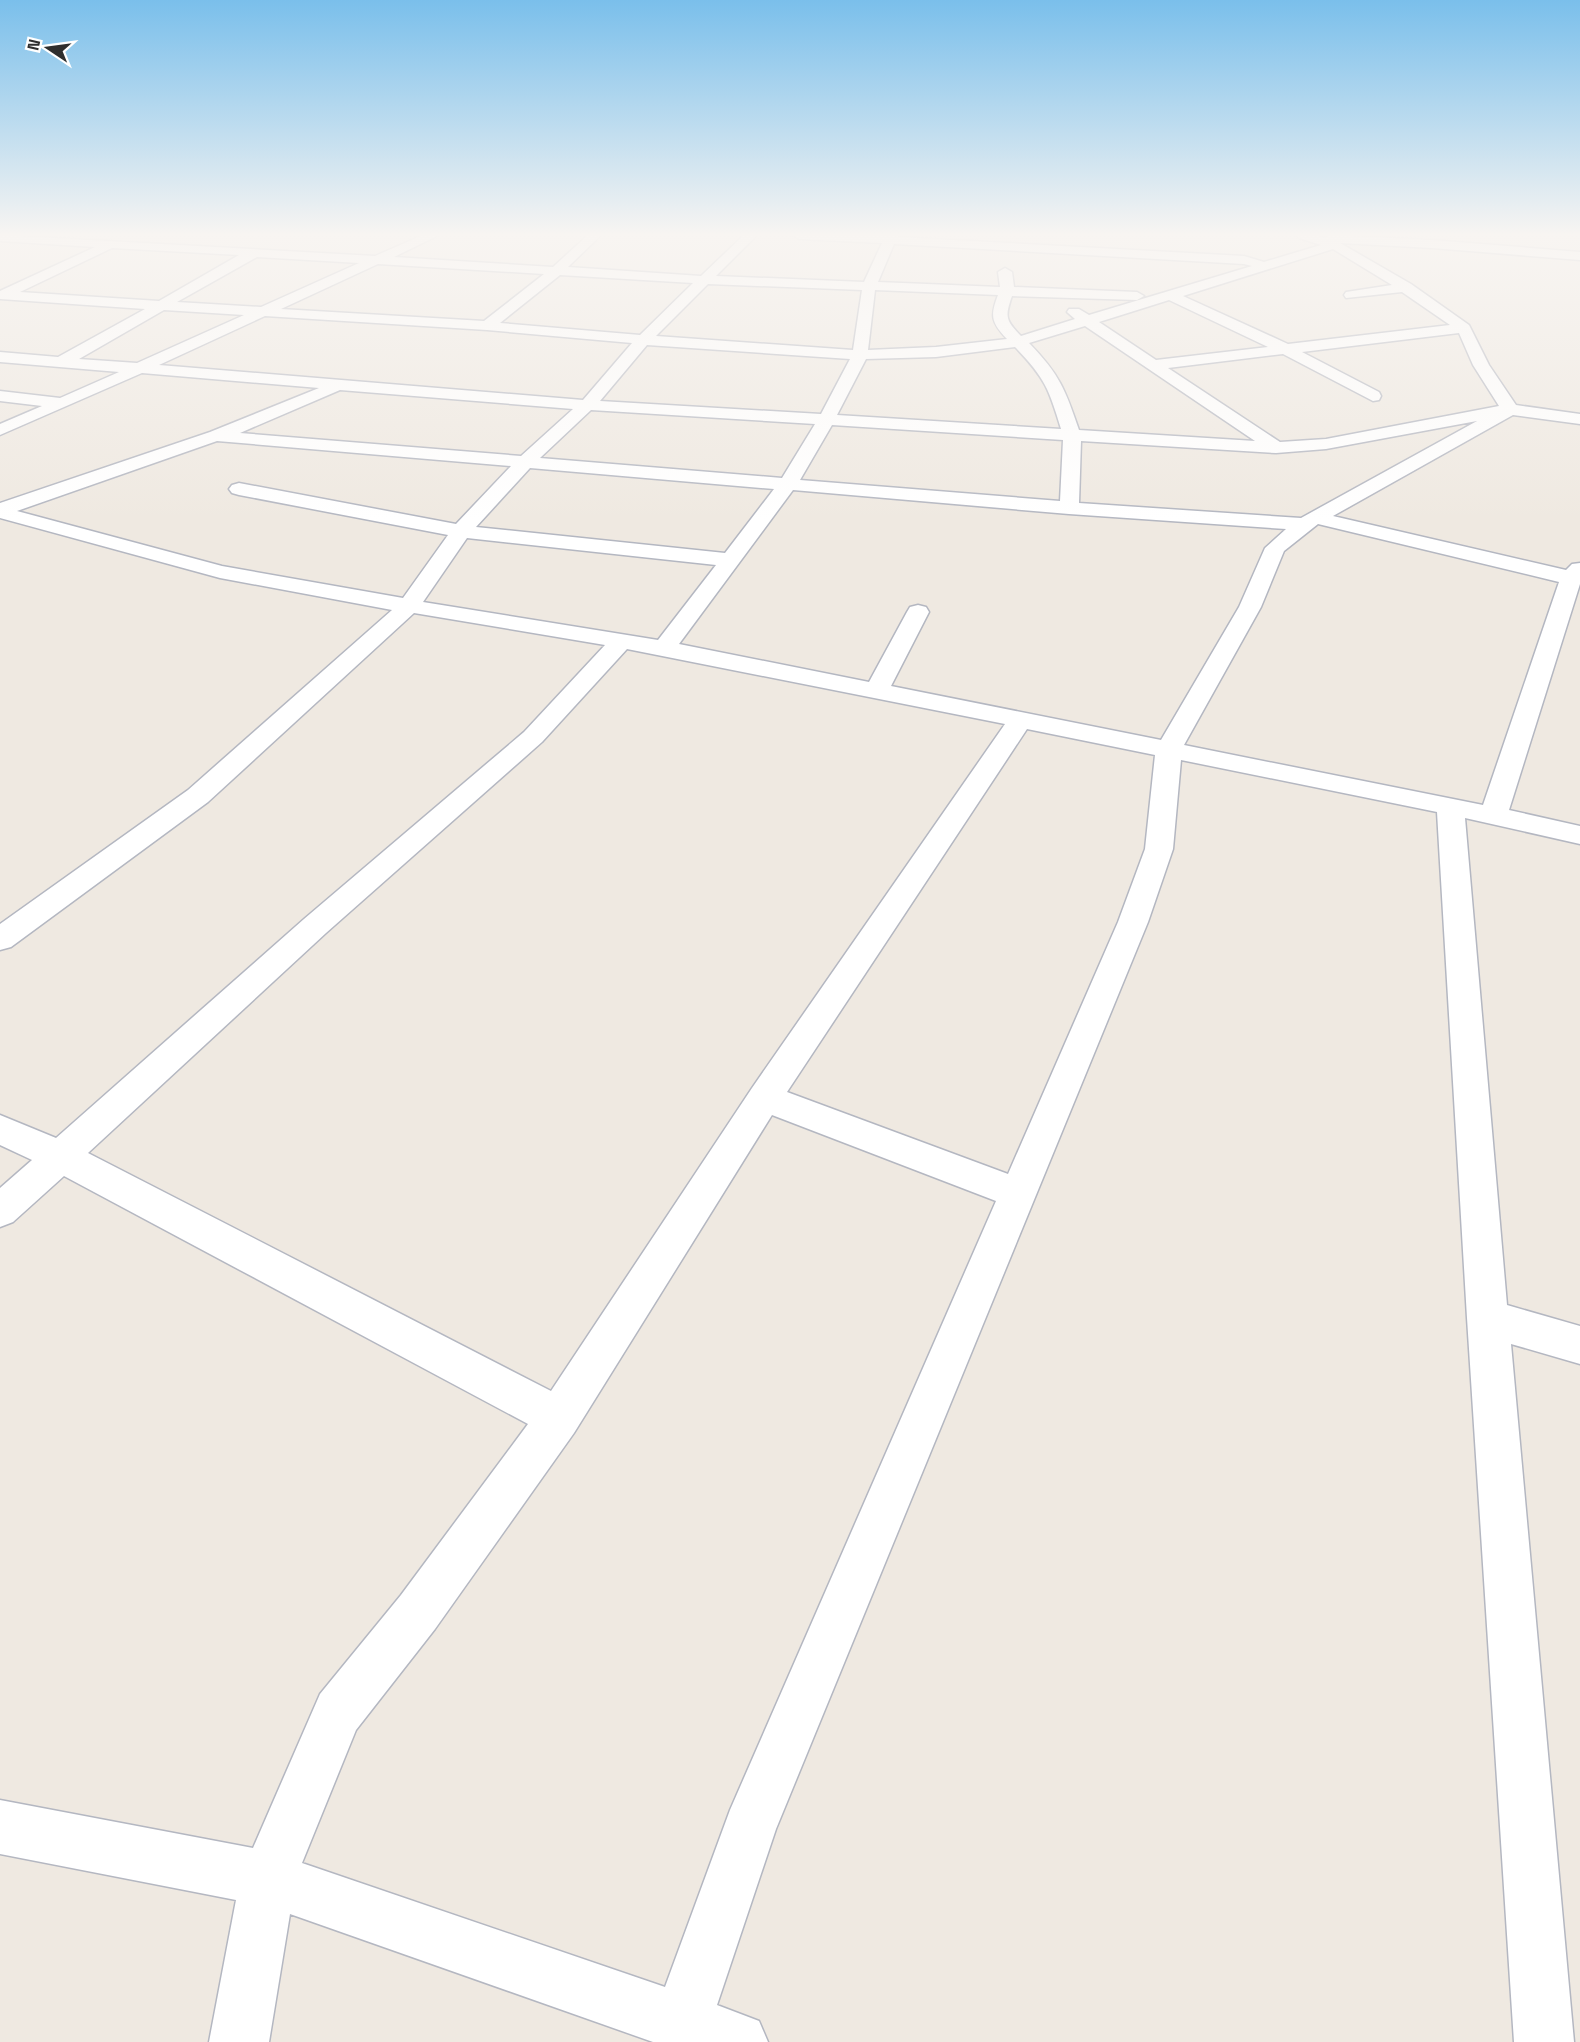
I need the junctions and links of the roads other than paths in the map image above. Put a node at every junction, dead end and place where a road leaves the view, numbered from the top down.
1 (117, 330) edge
2 (221, 330) edge
3 (539, 330) edge
4 (653, 330) edge
5 (863, 330) edge
6 (1007, 330) edge
7 (1055, 330) edge
8 (1103, 330) edge
9 (1243, 330) edge
10 (1444, 330) edge
11 (1465, 330) edge
12 (644, 339) junction
13 (1017, 342) junction
14 (1285, 349) junction
15 (860, 355) junction
16 (0, 357) edge
17 (63, 361) junction
18 (1153, 365) junction
19 (146, 367) junction
20 (343, 384) junction
21 (0, 396) edge
22 (1373, 396) dead end
23 (63, 403) junction
24 (587, 405) junction
25 (1510, 409) junction
26 (827, 419) junction
27 (1580, 419) edge
28 (0, 430) edge
29 (1072, 435) junction
30 (216, 436) junction
31 (1276, 448) junction
32 (524, 463) junction
33 (787, 485) junction
34 (239, 489) dead end
35 (1069, 508) junction
36 (0, 511) edge
37 (1310, 521) junction
38 (460, 531) junction
39 (730, 560) junction
40 (1575, 573) edge
41 (409, 606) junction
42 (918, 612) dead end
43 (622, 640) junction
44 (664, 648) junction
45 (877, 690) junction
46 (1021, 719) junction
47 (1169, 749) junction
48 (1450, 806) junction
49 (1493, 816) junction
50 (1580, 835) edge
51 (0, 939) edge
52 (764, 1098) junction
53 (0, 1129) edge
54 (62, 1157) junction
55 (1017, 1193) junction
56 (0, 1211) edge
57 (1487, 1318) junction
58 (1580, 1345) edge
59 (558, 1418) junction
60 (0, 1827) edge
61 (268, 1879) junction
62 (682, 2022) junction
63 (239, 2042) edge
64 (738, 2042) edge
65 (1544, 2042) edge

1 - 17 street
2 - 19 street
3 - 12 street
4 - 12 street
5 - 15 street
6 - 13 street
7 - 13 street
8 - 18 street
9 - 14 street
10 - 14 street
11 - 25 street
12 - 15 street
12 - 24 street
13 - 15 street
13 - 29 street
14 - 18 street
14 - 22 street
15 - 26 street
16 - 17 street
17 - 19 street
18 - 31 street
19 - 20 street
19 - 23 street
20 - 24 street
20 - 30 street
21 - 23 street
23 - 28 street
24 - 26 street
24 - 32 street
25 - 27 street
25 - 31 street
25 - 37 street
26 - 29 street
26 - 33 street
29 - 31 street
29 - 35 street
30 - 32 street
30 - 36 street
32 - 33 street
32 - 38 street
33 - 35 street
33 - 39 street
34 - 38 street
35 - 37 street
36 - 41 street
37 - 40 street
37 - 47 street
38 - 39 street
38 - 41 street
39 - 44 street
40 - 49 street
41 - 43 street
41 - 51 street
42 - 45 street
43 - 44 street
43 - 54 street
44 - 45 street
45 - 46 street
46 - 47 street
46 - 52 street
47 - 48 street
47 - 55 street
48 - 49 street
48 - 57 street
49 - 50 street
52 - 55 street
52 - 59 street
53 - 54 street
54 - 56 street
54 - 59 street
55 - 62 street
57 - 58 street
57 - 65 street
59 - 61 street
60 - 61 street
61 - 62 street
61 - 63 street
62 - 64 street

